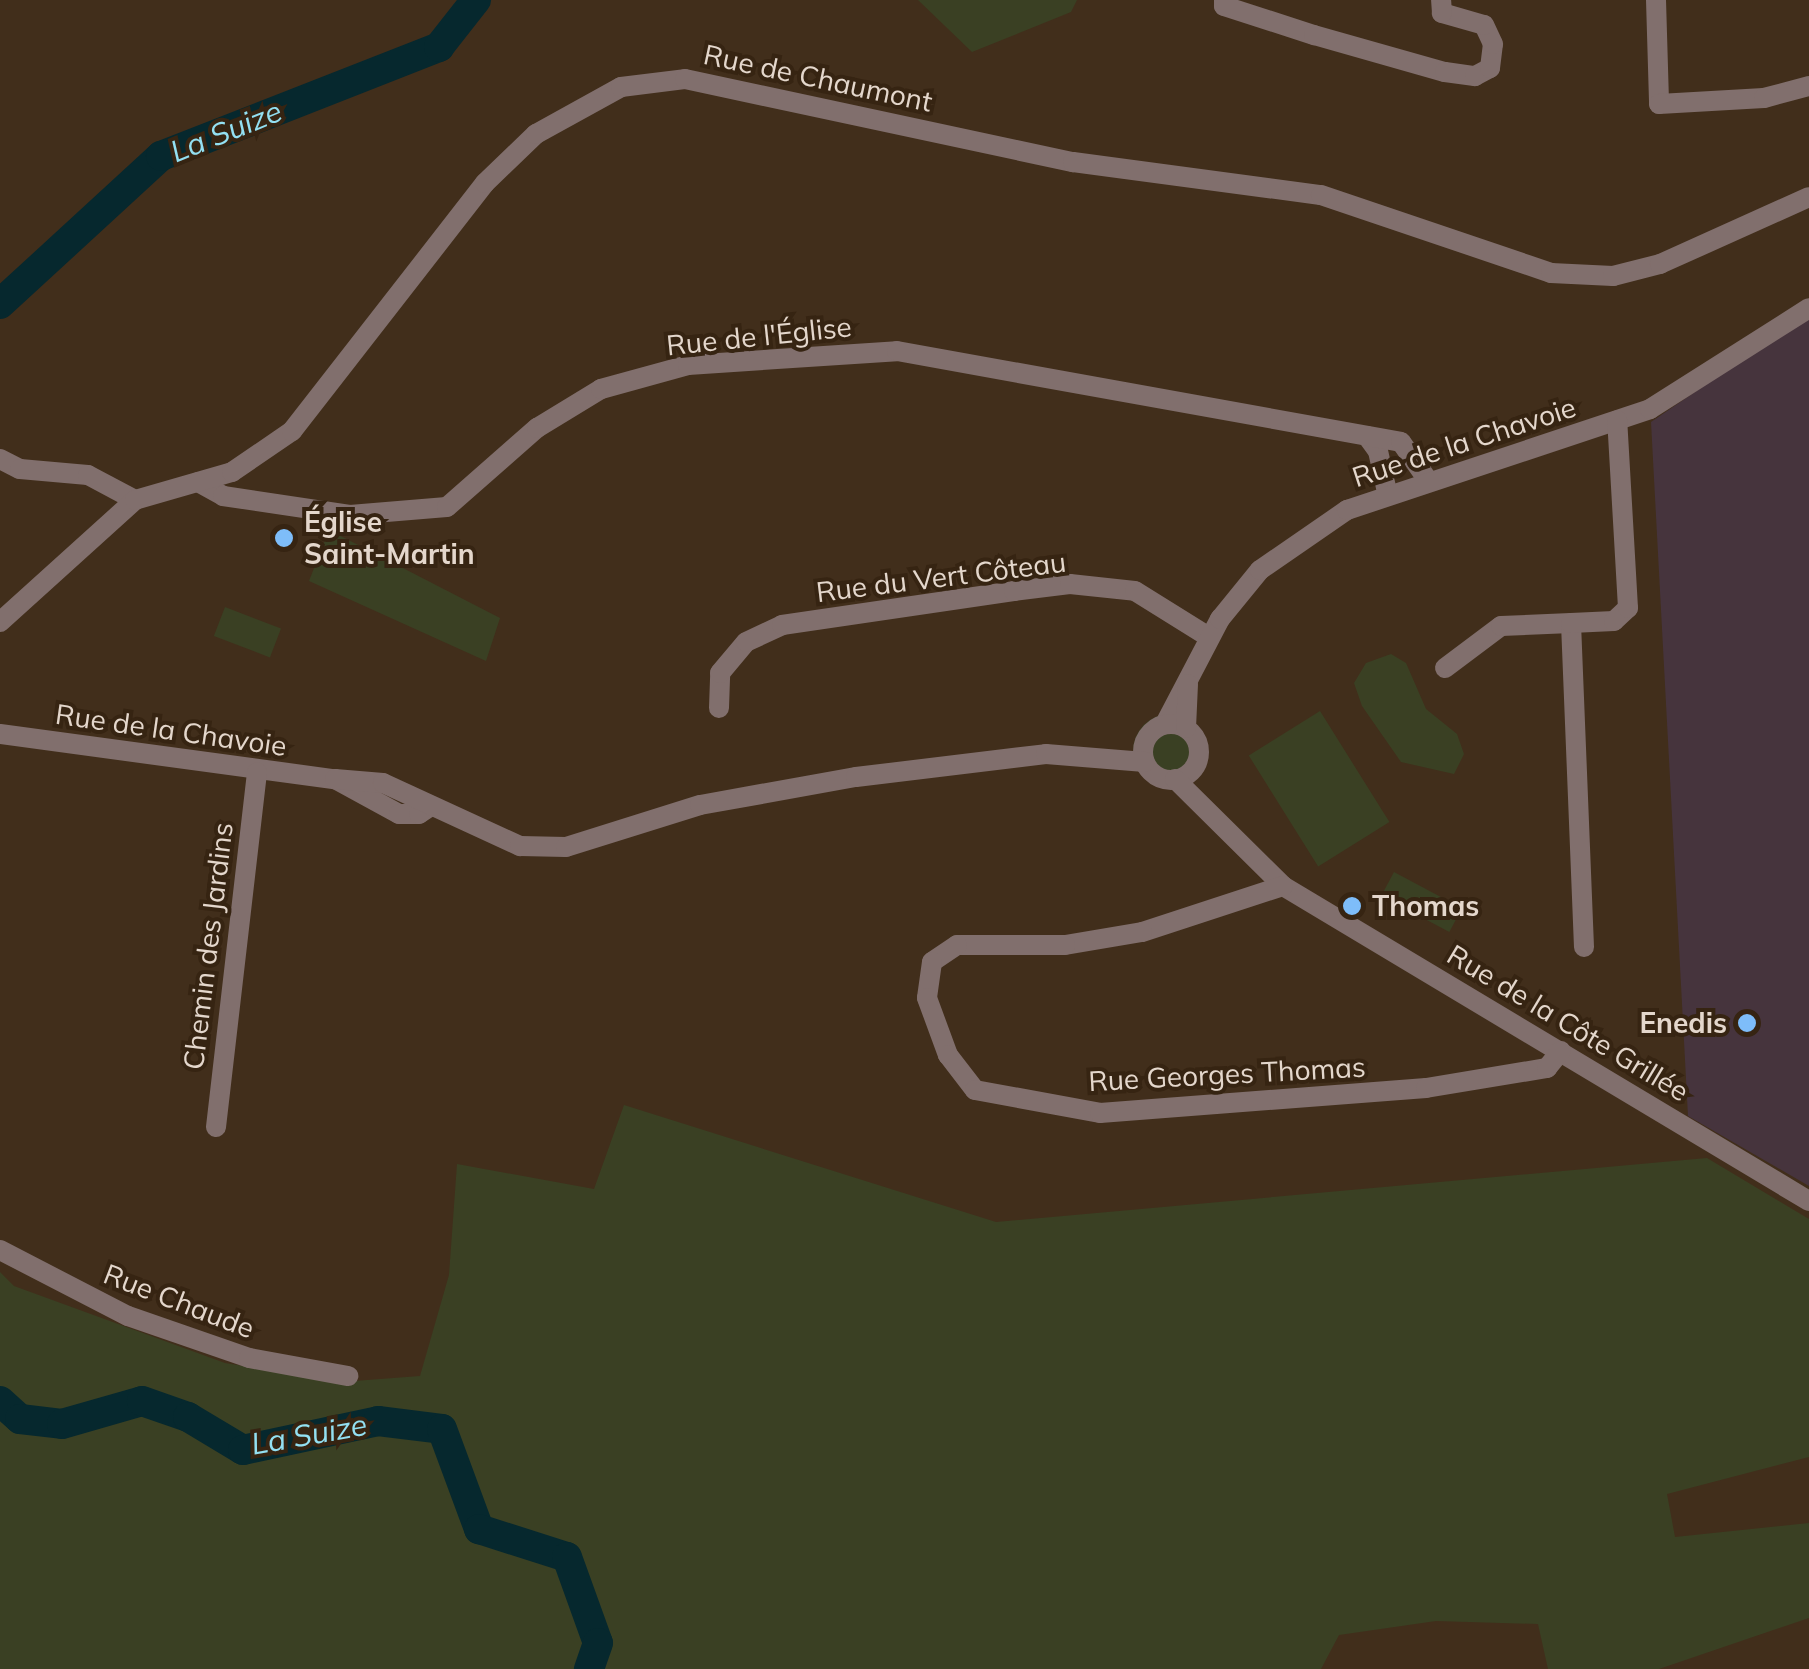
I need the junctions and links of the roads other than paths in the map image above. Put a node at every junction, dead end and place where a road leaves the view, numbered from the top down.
1 (1224, 0) edge
2 (1441, 0) edge
3 (1656, 0) edge
4 (1809, 86) edge
5 (1809, 197) edge
6 (1809, 308) edge
7 (1617, 420) junction
8 (1367, 436) junction
9 (0, 459) edge
10 (1427, 479) junction
11 (198, 482) junction
12 (1388, 492) junction
13 (135, 500) junction
14 (0, 622) edge
15 (1571, 622) junction
16 (1209, 637) junction
17 (1446, 668) dead end
18 (1188, 684) junction
19 (719, 708) dead end
20 (1165, 724) junction
21 (1186, 728) junction
22 (0, 734) edge
23 (1198, 760) junction
24 (1145, 762) junction
25 (256, 772) junction
26 (1175, 779) junction
27 (1209, 813) junction
28 (1282, 886) junction
29 (1584, 948) dead end
30 (1561, 1051) junction
31 (216, 1128) dead end
32 (1809, 1201) edge
33 (0, 1250) edge
34 (348, 1376) dead end

1 - 2 street
3 - 4 street
5 - 11 street, Rue de Chaumont
6 - 7 street, Rue de la Chavoie
7 - 10 street, Rue de la Chavoie
7 - 15 street
8 - 10 street, Rue de l'Église
8 - 11 street, Rue de l'Église
8 - 12 street
9 - 13 street
10 - 12 street, Rue de la Chavoie
11 - 13 street, Rue de Chaumont
12 - 16 street, Rue de la Chavoie
13 - 14 street, Rue de Chaumont
15 - 17 street
15 - 29 street
16 - 18 street, Rue de la Chavoie
16 - 19 street, Rue du Vert Côteau
18 - 20 street, Rue de la Chavoie
18 - 21 street, Rue de la Chavoie
20 - 21 street
20 - 24 street
21 - 23 street
22 - 25 street, Rue de la Chavoie
23 - 26 street
23 - 27 street
24 - 25 street, Rue de la Chavoie
24 - 26 street
25 - 31 street, Chemin des Jardins
26 - 27 street, Rue de la Côte Grillée
27 - 28 street, Rue de la Côte Grillée
28 - 30 street, Rue de la Côte Grillée
28 - 30 street, Rue Georges Thomas
30 - 32 street, Rue de la Côte Grillée
33 - 34 street, Rue Chaude

